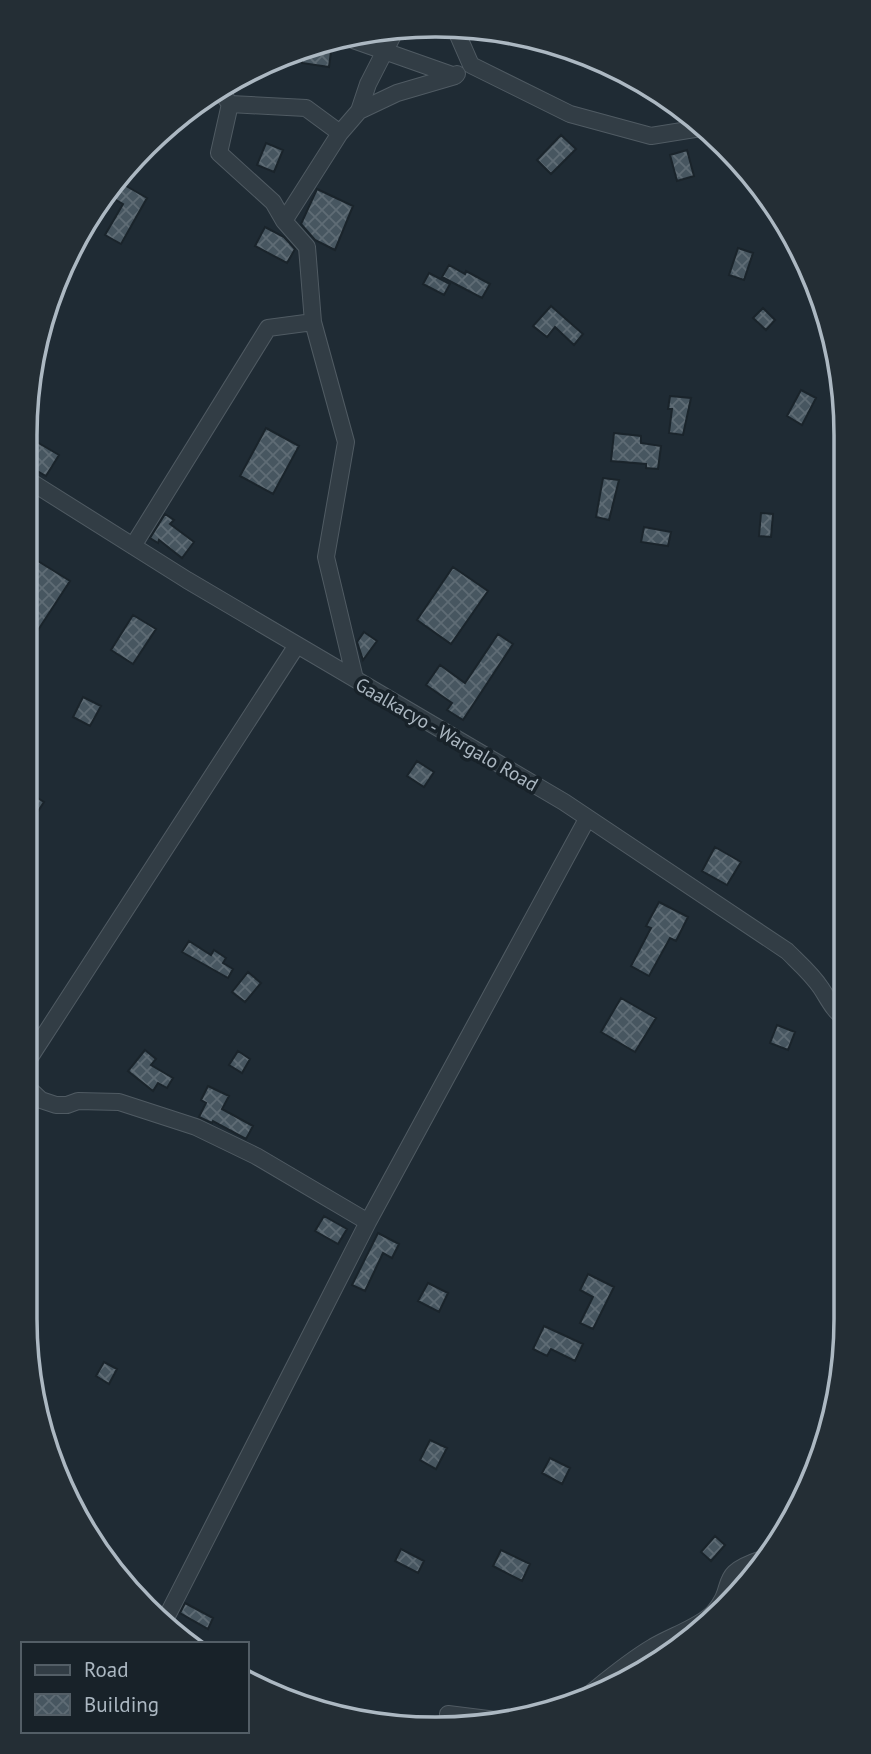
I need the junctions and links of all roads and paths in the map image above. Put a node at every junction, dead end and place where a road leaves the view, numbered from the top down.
1 (459, 38) edge
2 (390, 39) edge
3 (363, 43) edge
4 (385, 50) junction
5 (471, 65) junction
6 (455, 76) junction
7 (226, 99) edge
8 (359, 110) junction
9 (690, 129) edge
10 (341, 133) junction
11 (284, 221) junction
12 (313, 322) junction
13 (37, 486) edge
14 (133, 546) junction
15 (297, 645) junction
16 (355, 679) junction
17 (587, 818) junction
18 (834, 1009) edge
19 (37, 1046) edge
20 (37, 1096) edge
21 (368, 1222) junction
22 (750, 1563) edge
23 (723, 1594) edge
24 (168, 1614) edge
25 (684, 1630) edge
26 (616, 1674) edge
27 (448, 1714) dead end
28 (463, 1716) edge

1 - 5 street
2 - 4 street
3 - 4 street
4 - 6 street
4 - 8 street
5 - 6 street
5 - 9 street
6 - 8 street
7 - 10 street
7 - 11 street
8 - 10 street
10 - 11 street
11 - 12 street
12 - 14 street
12 - 16 street
13 - 14 street, Gaalkacyo - Wargalo Road
14 - 15 street, Gaalkacyo - Wargalo Road
15 - 16 street, Gaalkacyo - Wargalo Road
15 - 19 street
16 - 17 street, Gaalkacyo - Wargalo Road
17 - 18 street, Gaalkacyo - Wargalo Road
17 - 21 street
20 - 21 street
21 - 24 street
22 - 23 street
25 - 26 street
27 - 28 street

